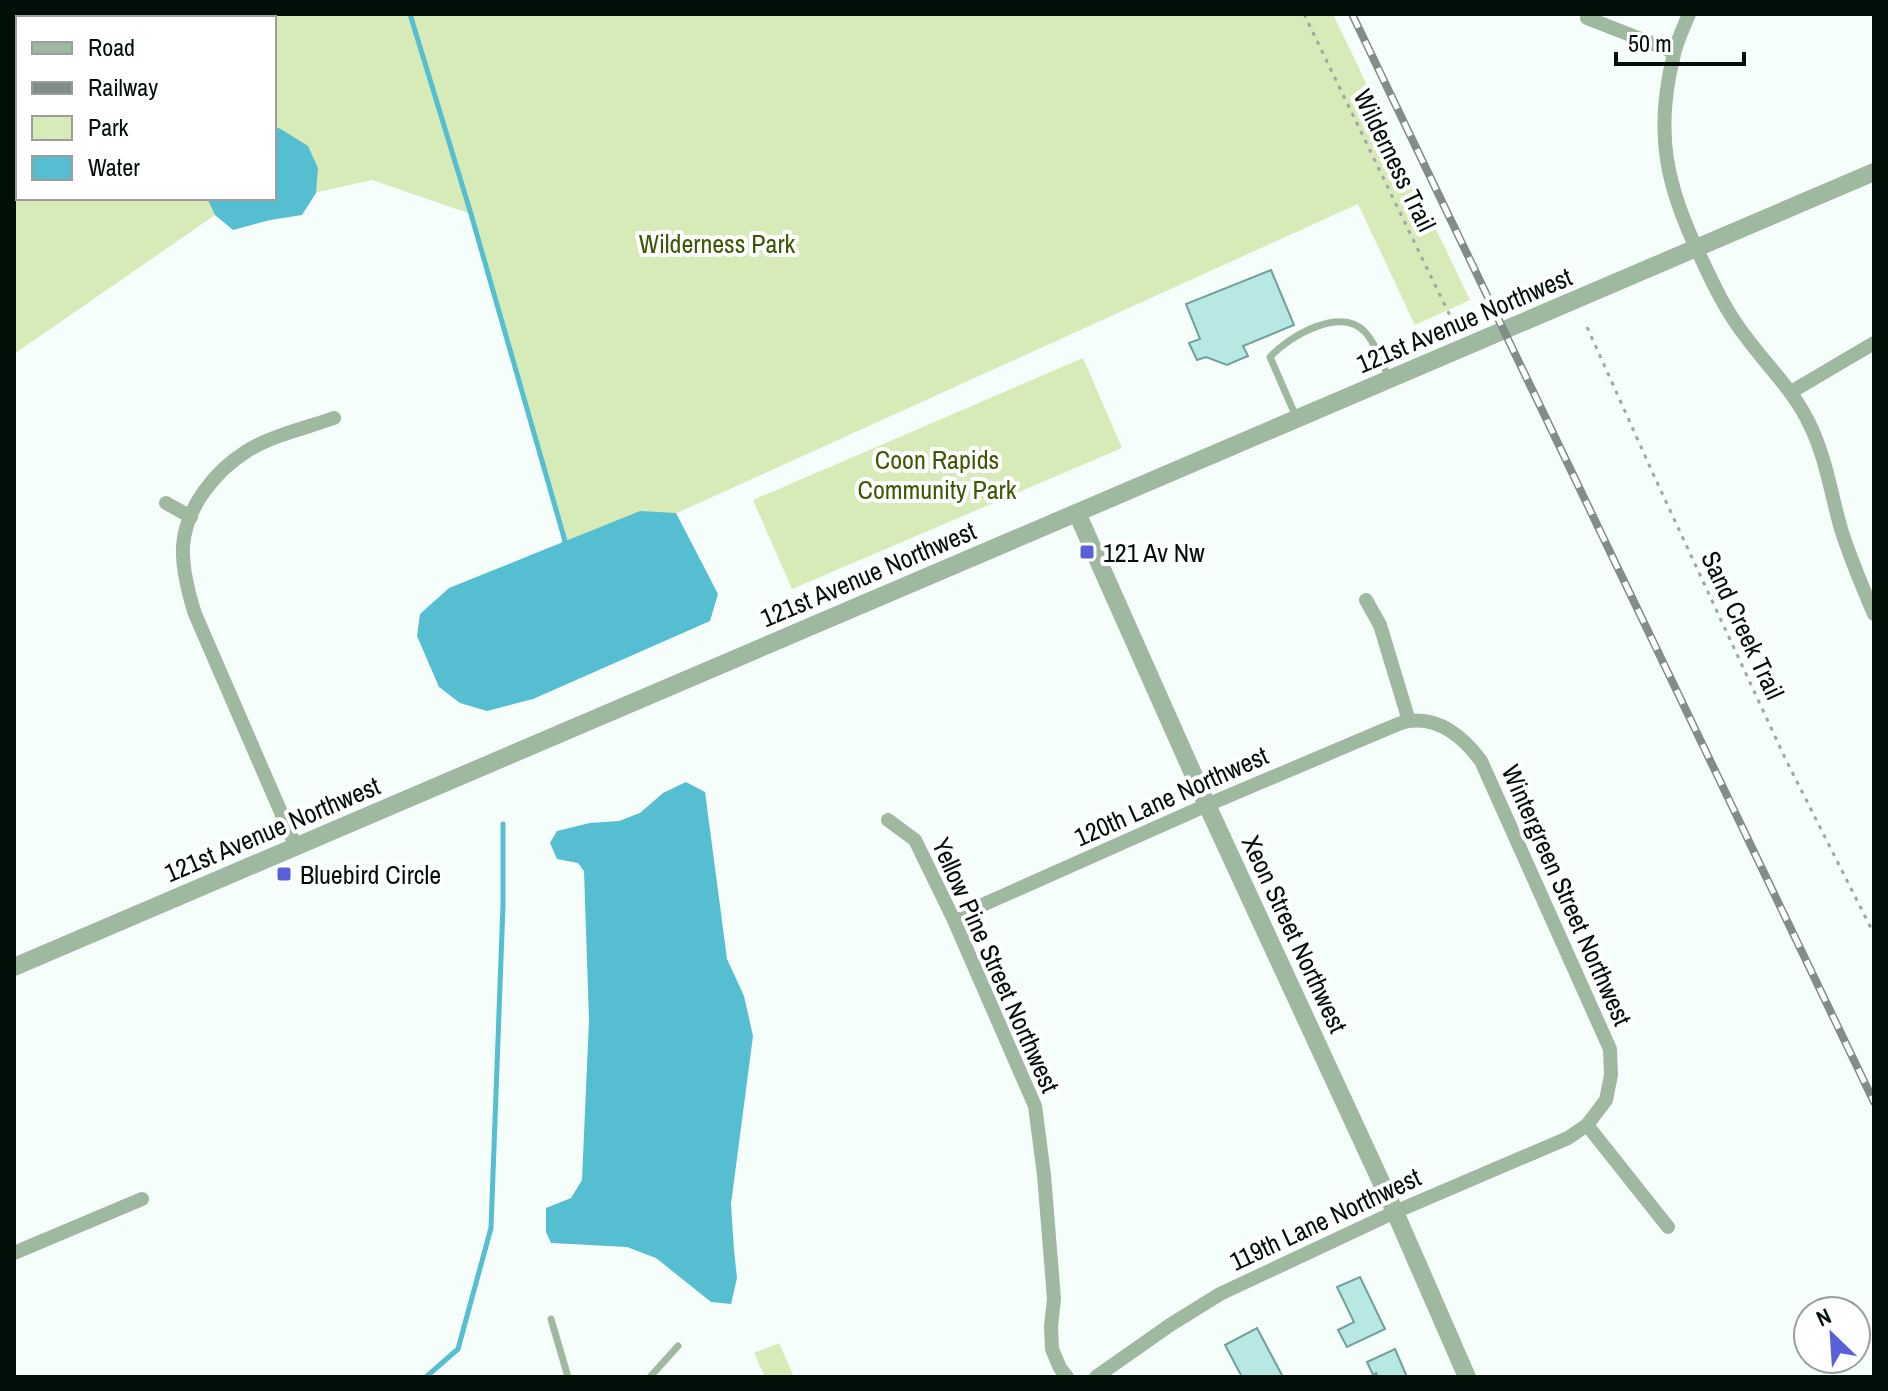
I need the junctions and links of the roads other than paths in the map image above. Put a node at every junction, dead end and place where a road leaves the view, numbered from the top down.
1 (1689, 14) edge
2 (1587, 18) dead end
3 (1674, 52) junction
4 (1874, 172) edge
5 (1696, 249) junction
6 (1874, 343) edge
7 (1390, 380) junction
8 (1791, 392) junction
9 (334, 418) dead end
10 (1297, 420) junction
11 (166, 503) dead end
12 (1077, 513) junction
13 (191, 517) junction
14 (1366, 600) dead end
15 (1874, 614) edge
16 (1409, 721) junction
17 (1207, 805) junction
18 (888, 820) dead end
19 (296, 847) junction
20 (953, 918) junction
21 (14, 967) edge
22 (1587, 1125) junction
23 (142, 1199) dead end
24 (1395, 1212) junction
25 (1668, 1227) dead end
26 (14, 1253) edge
27 (551, 1319) dead end
28 (678, 1346) dead end
29 (568, 1377) edge
30 (650, 1377) edge
31 (1067, 1377) edge
32 (1096, 1377) edge
33 (1467, 1377) edge

1 - 3 street
2 - 3 street
3 - 5 street
4 - 5 street, 121st Avenue Northwest
5 - 7 street, 121st Avenue Northwest
5 - 8 street
6 - 8 street
7 - 10 street, 121st Avenue Northwest
7 - 10 lane
8 - 15 street
9 - 13 street
10 - 12 street, 121st Avenue Northwest
11 - 13 street
12 - 17 street, Xeon Street Northwest
12 - 19 street, 121st Avenue Northwest
13 - 19 street
14 - 16 street
16 - 17 street, 120th Lane Northwest
16 - 22 street, Wintergreen Street Northwest
17 - 20 street, 120th Lane Northwest
17 - 24 street, Xeon Street Northwest
18 - 20 street, Yellow Pine Street Northwest
19 - 21 street, 121st Avenue Northwest
20 - 31 street, Yellow Pine Street Northwest
22 - 24 street, 119th Lane Northwest
22 - 25 street
23 - 26 street
24 - 32 street, 119th Lane Northwest
24 - 33 street, Xeon Street Northwest
27 - 29 lane
28 - 30 lane

